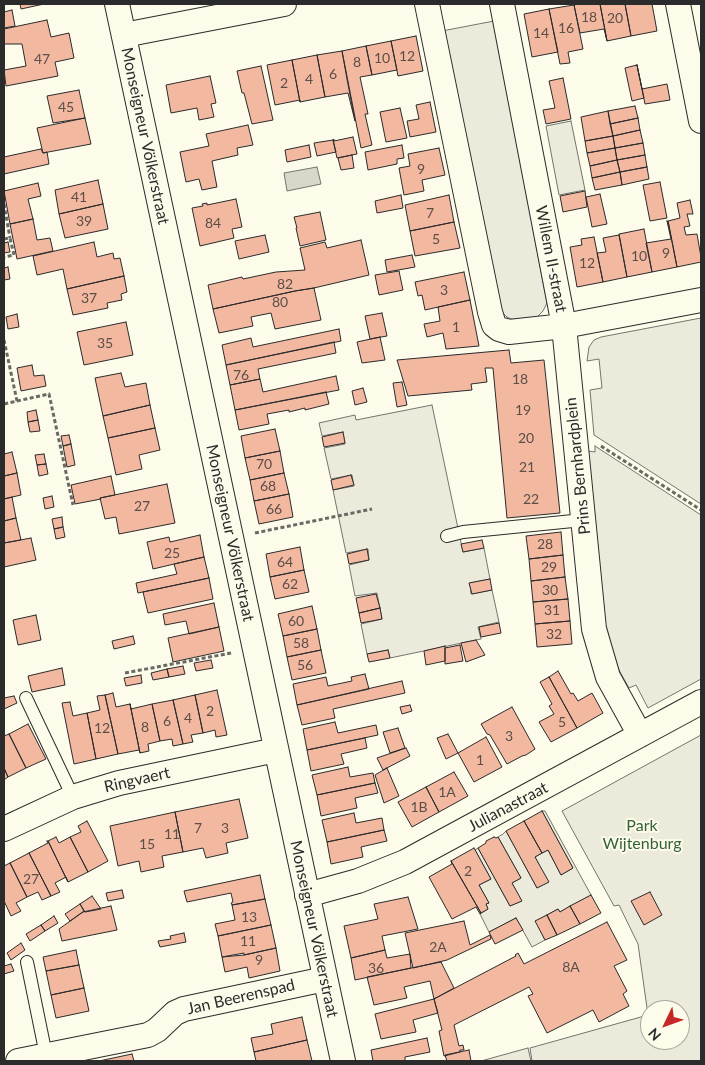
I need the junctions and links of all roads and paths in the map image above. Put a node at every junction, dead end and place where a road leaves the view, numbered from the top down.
1 (117, 4) edge
2 (284, 4) edge
3 (427, 4) edge
4 (502, 4) edge
5 (678, 4) edge
6 (124, 35) junction
7 (701, 121) edge
8 (4, 204) edge
9 (10, 238) junction
10 (4, 239) edge
11 (4, 257) edge
12 (701, 300) edge
13 (564, 326) junction
14 (4, 340) edge
15 (17, 401) junction
16 (4, 404) edge
17 (574, 429) junction
18 (73, 505) dead end
19 (372, 509) dead end
20 (701, 510) edge
21 (583, 520) junction
22 (447, 536) dead end
23 (231, 538) junction
24 (254, 649) junction
25 (126, 673) dead end
26 (26, 698) dead end
27 (701, 702) edge
28 (640, 735) junction
29 (276, 750) junction
30 (73, 797) junction
31 (4, 829) edge
32 (307, 895) junction
33 (27, 962) dead end
34 (325, 978) junction
35 (46, 1055) junction
36 (18, 1061) edge
37 (342, 1061) edge

1 - 6 street, Monseigneur Völkerstraat
2 - 6 street
3 - 13 street, Willem II-straat
4 - 13 street, Willem II-straat
5 - 7 street
6 - 23 street, Monseigneur Völkerstraat
8 - 9 path
9 - 10 path
9 - 11 path
12 - 13 street
13 - 17 street, Prins Bernhardplein
14 - 15 path
15 - 16 path
15 - 18 path
17 - 20 path
17 - 21 street, Prins Bernhardplein
19 - 23 path
21 - 22 lane
21 - 28 street, Prins Bernhardplein
23 - 24 street, Monseigneur Völkerstraat
24 - 25 path
24 - 29 street, Monseigneur Völkerstraat
26 - 30 lane
27 - 28 street, Julianastraat
28 - 32 street, Julianastraat
29 - 30 street, Ringvaert
29 - 32 street, Monseigneur Völkerstraat
30 - 31 street, Ringvaert
32 - 34 street, Monseigneur Völkerstraat
33 - 35 lane
34 - 35 street, Jan Beerenspad
34 - 37 street, Monseigneur Völkerstraat
35 - 36 street, Jan Beerenspad

